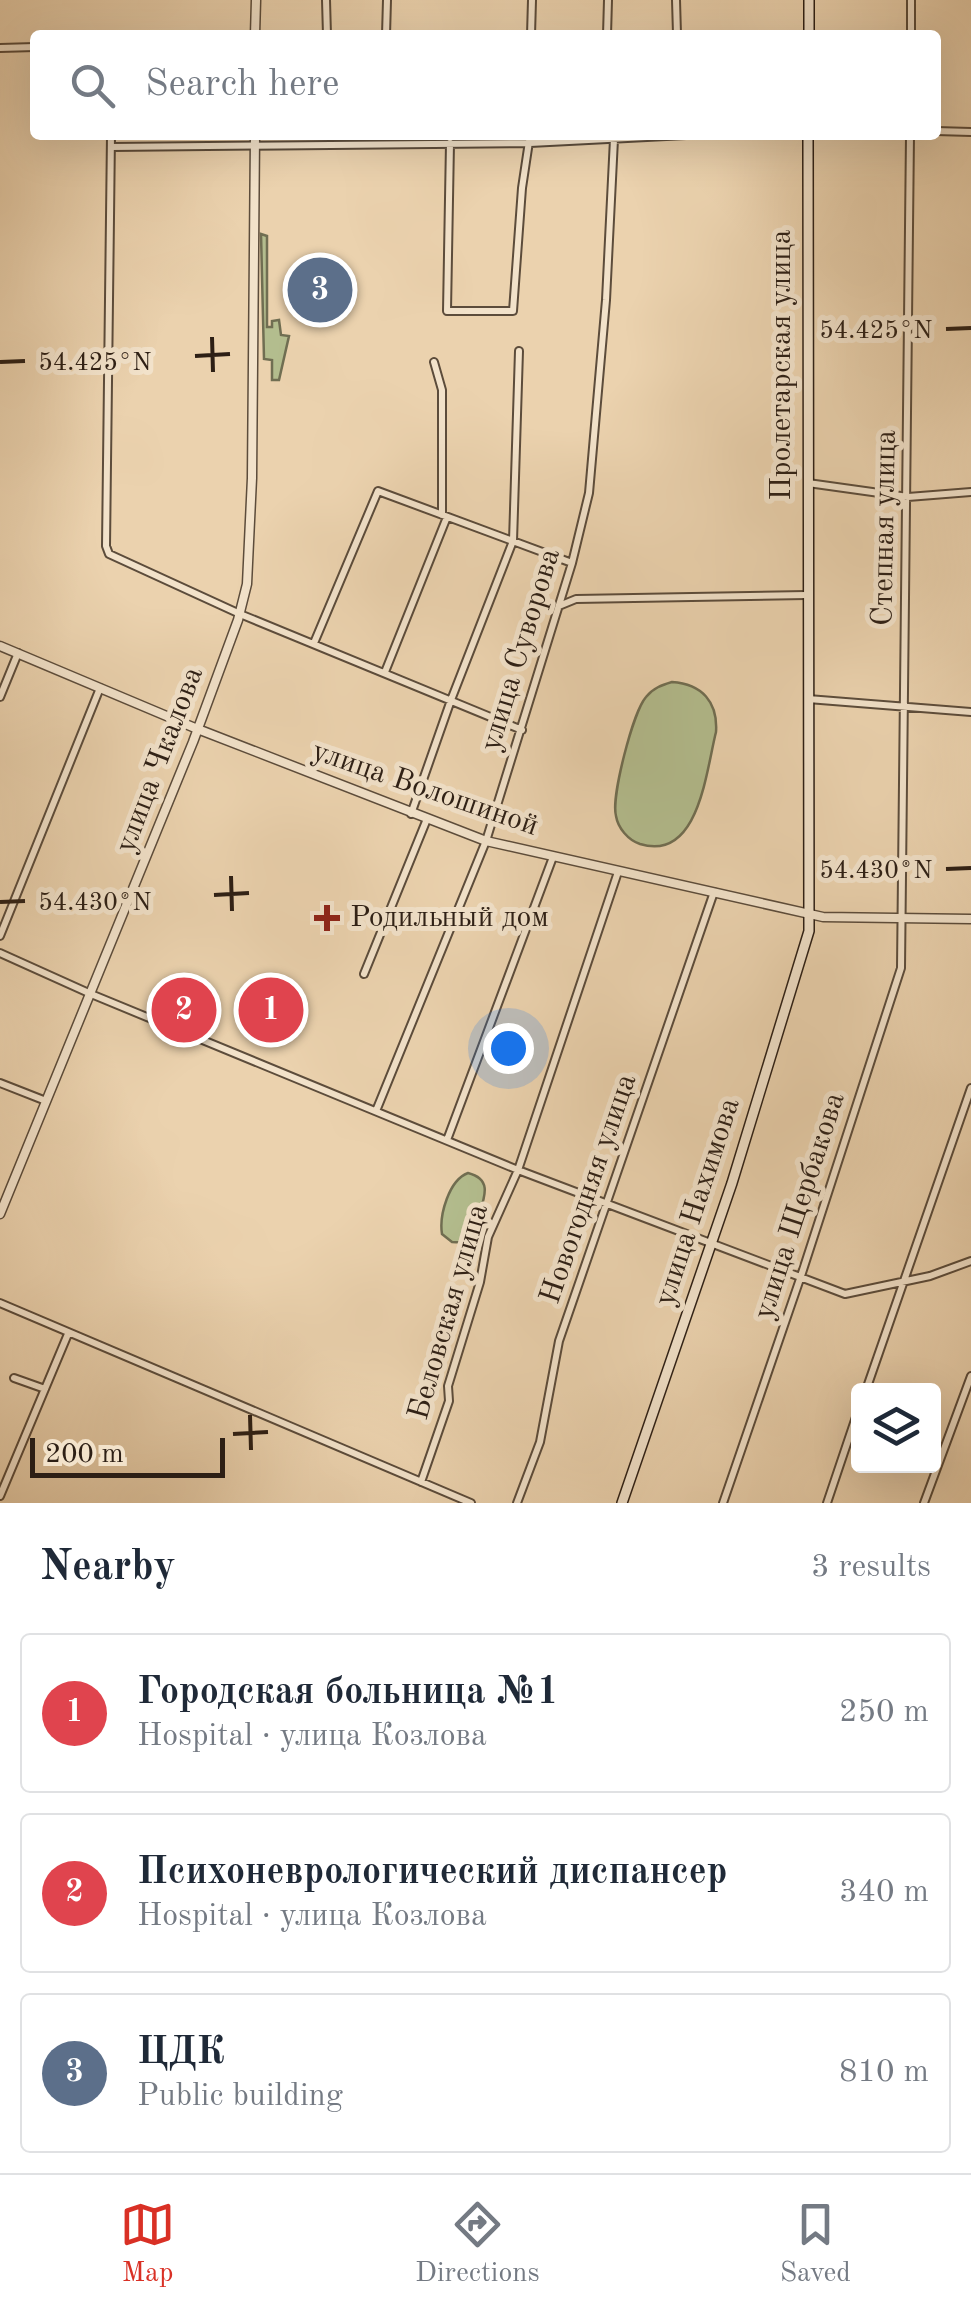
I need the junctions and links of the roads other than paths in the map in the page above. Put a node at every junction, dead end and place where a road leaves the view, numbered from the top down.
1 (256, 0) edge
2 (326, 0) edge
3 (387, 0) edge
4 (532, 0) edge
5 (608, 0) edge
6 (676, 0) edge
7 (809, 0) edge
8 (911, 0) edge
9 (256, 30) edge
10 (327, 30) edge
11 (386, 30) edge
12 (531, 30) edge
13 (608, 30) edge
14 (677, 30) edge
15 (809, 30) edge
16 (911, 30) edge
17 (0, 48) edge
18 (30, 48) edge
19 (941, 131) edge
20 (971, 132) edge
21 (111, 140) edge
22 (255, 140) edge
23 (331, 140) edge
24 (399, 140) edge
25 (510, 140) edge
26 (530, 140) edge
27 (608, 140) edge
28 (808, 140) edge
29 (910, 140) edge
30 (450, 143) junction
31 (255, 146) junction
32 (111, 147) junction
33 (520, 351) dead end
34 (434, 362) dead end
35 (806, 483) junction
36 (971, 492) edge
37 (908, 497) junction
38 (445, 516) junction
39 (513, 541) junction
40 (572, 563) junction
41 (567, 581) junction
42 (806, 596) junction
43 (576, 598) junction
44 (559, 606) junction
45 (240, 614) junction
46 (314, 643) junction
47 (0, 646) edge
48 (18, 653) junction
49 (386, 672) junction
50 (101, 687) junction
51 (0, 697) edge
52 (808, 698) junction
53 (451, 700) junction
54 (905, 708) junction
55 (971, 712) edge
56 (196, 728) junction
57 (522, 730) junction
58 (411, 814) junction
59 (427, 820) junction
60 (486, 842) junction
61 (553, 857) junction
62 (618, 872) junction
63 (714, 892) junction
64 (810, 914) junction
65 (971, 919) edge
66 (902, 920) junction
67 (0, 936) edge
68 (0, 953) edge
69 (364, 974) dead end
70 (91, 994) junction
71 (0, 1082) edge
72 (971, 1088) edge
73 (46, 1101) junction
74 (376, 1111) junction
75 (447, 1140) junction
76 (518, 1170) junction
77 (609, 1204) junction
78 (0, 1214) edge
79 (711, 1242) junction
80 (971, 1261) edge
81 (802, 1276) junction
82 (904, 1280) junction
83 (0, 1304) edge
84 (68, 1334) junction
85 (971, 1376) edge
86 (14, 1378) dead end
87 (868, 1383) edge
88 (45, 1389) junction
89 (851, 1433) edge
90 (421, 1482) junction
91 (0, 1496) edge
92 (472, 1503) edge
93 (517, 1503) edge
94 (622, 1503) edge
95 (722, 1503) edge
96 (827, 1503) edge
97 (924, 1503) edge

1 - 9 street
2 - 10 street
3 - 11 street
4 - 12 street
5 - 13 street
6 - 14 street
7 - 15 main road
8 - 16 street
17 - 18 street
19 - 20 street
21 - 32 street
22 - 31 street, улица Чкалова
23 - 31 street
24 - 30 street
25 - 30 street
26 - 30 street
27 - 40 street, улица Суворова
28 - 35 main road, Пролетарская улица
29 - 37 street, Степная улица
31 - 32 street
31 - 45 street, улица Чкалова
32 - 45 street
33 - 39 street
34 - 38 street
35 - 37 street
35 - 42 main road, Пролетарская улица
36 - 37 street
37 - 54 street, Степная улица
38 - 39 street
38 - 46 street
38 - 49 street
39 - 40 street
39 - 53 street
40 - 41 street, улица Суворова
41 - 43 street
41 - 44 street, улица Суворова
42 - 43 street
42 - 52 main road, Пролетарская улица
43 - 44 street
44 - 57 street, улица Суворова
45 - 46 street
45 - 56 street, улица Чкалова
46 - 49 street
47 - 48 street, улица Волошиной
48 - 50 street, улица Волошиной
48 - 51 street
49 - 53 street
50 - 56 street, улица Волошиной
50 - 67 street
52 - 54 street
52 - 64 main road, Пролетарская улица
53 - 57 street
53 - 58 street
54 - 55 street
54 - 66 street, Степная улица
56 - 58 street, улица Волошиной
56 - 70 street, улица Чкалова
57 - 60 street, улица Суворова
58 - 59 street, улица Волошиной
59 - 60 street, улица Волошиной
59 - 69 street
60 - 61 street, улица Волошиной
60 - 74 street, улица Суворова
61 - 62 street, улица Волошиной
61 - 75 street
62 - 63 street, улица Волошиной
62 - 76 street, Беловская улица
63 - 64 street, улица Волошиной
63 - 77 street, Новогодняя улица
64 - 66 street, улица Волошиной
64 - 79 main road, улица Нахимова
65 - 66 street, улица Волошиной
66 - 81 street, улица Щербакова
68 - 70 street
70 - 73 street, улица Чкалова
70 - 74 street
71 - 73 street
72 - 82 street
73 - 78 street, улица Чкалова
74 - 75 street
75 - 76 street
76 - 77 street
76 - 90 street, Беловская улица
77 - 79 street
77 - 93 street, Новогодняя улица
79 - 81 street
79 - 94 main road, улица Нахимова
80 - 82 street
81 - 82 street
81 - 95 street, улица Щербакова
82 - 87 street
83 - 84 street
84 - 88 street
84 - 90 street
85 - 97 street
86 - 88 street
88 - 91 street
89 - 96 street
90 - 92 street

